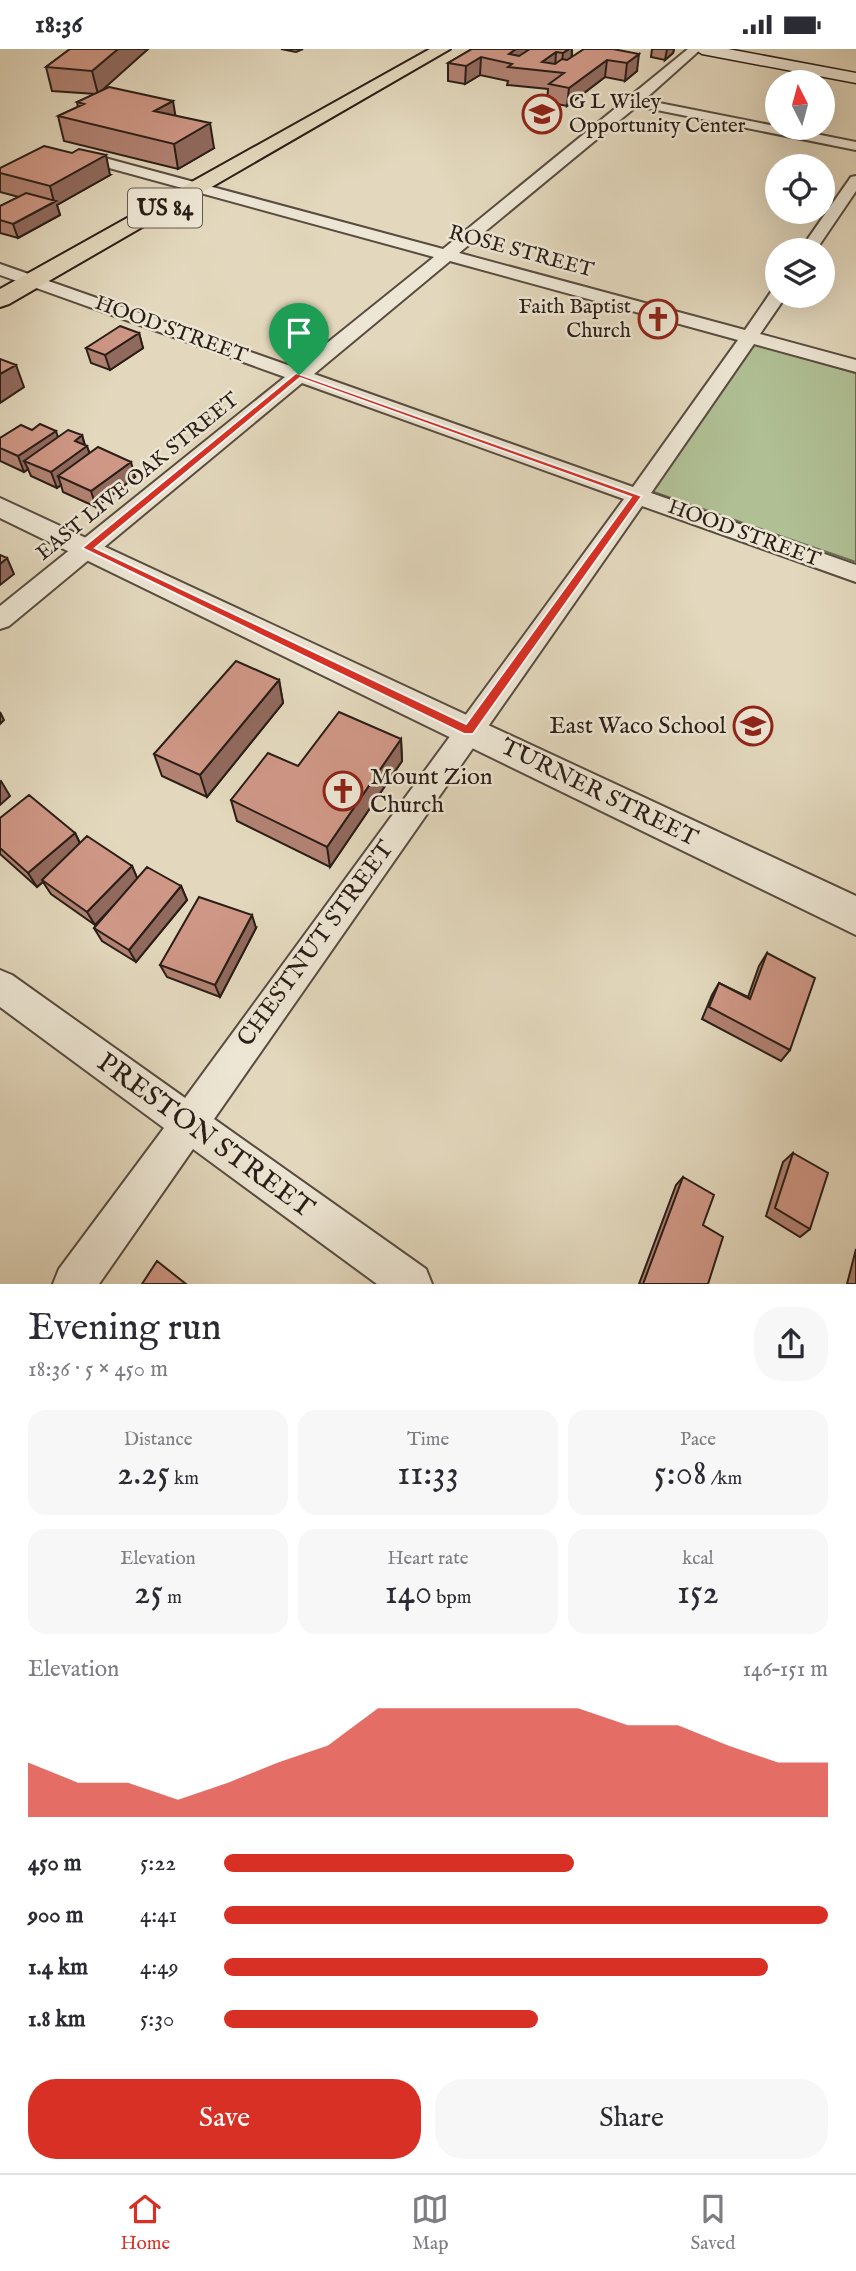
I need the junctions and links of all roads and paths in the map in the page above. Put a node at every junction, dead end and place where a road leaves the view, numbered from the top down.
1 (415, 49) edge
2 (442, 49) edge
3 (695, 49) edge
4 (702, 49) edge
5 (725, 51) edge
6 (856, 78) edge
7 (634, 102) junction
8 (856, 146) edge
9 (85, 157) edge
10 (174, 180) junction
11 (856, 180) edge
12 (200, 188) junction
13 (816, 238) edge
14 (444, 255) junction
15 (2, 272) edge
16 (33, 281) junction
17 (0, 299) edge
18 (769, 308) edge
19 (748, 337) junction
20 (856, 366) edge
21 (299, 375) junction
22 (637, 496) junction
23 (0, 507) edge
24 (87, 548) junction
25 (856, 574) edge
26 (0, 620) edge
27 (468, 731) junction
28 (856, 916) edge
29 (0, 987) edge
30 (188, 1123) junction
31 (74, 1284) edge
32 (411, 1284) edge

1 - 10 main road, US 84
2 - 12 main road, US 84
3 - 7 street, EAST LIVE OAK STREET
4 - 5 main road
5 - 6 main road
7 - 8 street
7 - 14 street, EAST LIVE OAK STREET
9 - 10 street, ROSE STREET
10 - 12 street, ROSE STREET
10 - 15 main road, US 84
11 - 13 street
12 - 14 street, ROSE STREET
12 - 16 main road, US 84
14 - 19 street, ROSE STREET
14 - 21 street, EAST LIVE OAK STREET
15 - 16 street, HOOD STREET
16 - 17 main road, US 84
16 - 21 street, HOOD STREET
18 - 19 street, CHESTNUT STREET
19 - 20 street, ROSE STREET
19 - 22 street, CHESTNUT STREET
21 - 22 street, HOOD STREET
21 - 24 street, EAST LIVE OAK STREET
22 - 25 street, HOOD STREET
22 - 27 street, CHESTNUT STREET
23 - 24 street, TURNER STREET
24 - 26 street, EAST LIVE OAK STREET
24 - 27 street, TURNER STREET
27 - 28 street, TURNER STREET
27 - 30 street, CHESTNUT STREET
29 - 30 street, PRESTON STREET
30 - 31 street, CHESTNUT STREET
30 - 32 street, PRESTON STREET

